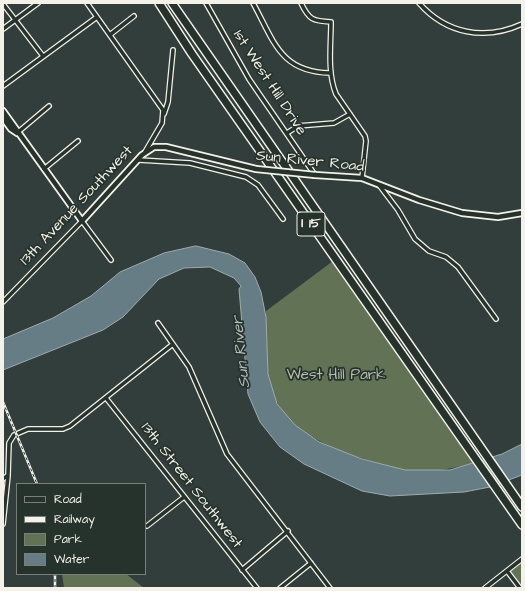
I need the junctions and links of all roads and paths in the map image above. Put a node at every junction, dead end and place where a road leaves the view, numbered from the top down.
1 (38, 3) edge
2 (87, 3) edge
3 (159, 3) edge
4 (172, 3) edge
5 (206, 3) edge
6 (253, 3) edge
7 (301, 3) edge
8 (419, 3) edge
9 (3, 4) edge
10 (134, 16) dead end
11 (97, 17) junction
12 (15, 20) junction
13 (522, 24) edge
14 (3, 28) edge
15 (111, 34) junction
16 (173, 50) dead end
17 (42, 56) junction
18 (330, 73) junction
19 (3, 86) edge
20 (49, 106) dead end
21 (3, 111) edge
22 (350, 114) junction
23 (164, 115) junction
24 (3, 118) edge
25 (17, 133) junction
26 (287, 133) junction
27 (78, 141) dead end
28 (142, 156) junction
29 (139, 160) junction
30 (44, 170) junction
31 (315, 175) junction
32 (362, 178) junction
33 (378, 184) junction
34 (522, 213) edge
35 (283, 219) dead end
36 (82, 221) junction
37 (111, 260) dead end
38 (3, 302) edge
39 (496, 319) dead end
40 (158, 323) dead end
41 (174, 344) junction
42 (106, 398) junction
43 (8, 475) junction
44 (3, 479) edge
45 (184, 497) junction
46 (522, 507) edge
47 (3, 524) edge
48 (522, 525) edge
49 (147, 526) dead end
50 (288, 531) junction
51 (522, 559) edge
52 (311, 563) junction
53 (242, 570) junction
54 (507, 571) junction
55 (257, 588) edge
56 (280, 588) edge
57 (330, 588) edge
58 (485, 588) edge
59 (520, 588) edge

1 - 12 street
2 - 11 street
3 - 48 highway, I 15
4 - 46 highway, I 15
5 - 26 street, 1st West Hill Drive
6 - 18 street
7 - 18 street
8 - 13 street
9 - 12 street
10 - 15 street
11 - 15 street
11 - 17 street
12 - 14 street
12 - 17 street
15 - 23 street
16 - 23 street, 13th Avenue Southwest
17 - 19 street
18 - 22 street
20 - 25 street
21 - 25 street
22 - 26 street
22 - 32 street
23 - 28 street, 13th Avenue Southwest
24 - 25 street
25 - 30 street
26 - 31 street, 1st West Hill Drive
27 - 30 street
28 - 29 street, 13th Avenue Southwest
28 - 31 street, Sun River Road, bridge
29 - 35 street
29 - 36 street, 13th Avenue Southwest
30 - 36 street
31 - 32 street, Sun River Road
32 - 33 street, Sun River Road
33 - 34 street, Sun River Road
33 - 39 street
36 - 37 street
36 - 38 street, 13th Avenue Southwest
40 - 41 street
41 - 42 street
41 - 50 street
42 - 43 street
42 - 45 street, 13th Street Southwest
43 - 44 street
43 - 47 street
45 - 49 street
45 - 53 street, 13th Street Southwest
50 - 52 street
50 - 53 street
51 - 54 street
52 - 56 street
52 - 57 street
53 - 55 street, 13th Street Southwest
54 - 58 street
54 - 59 street

